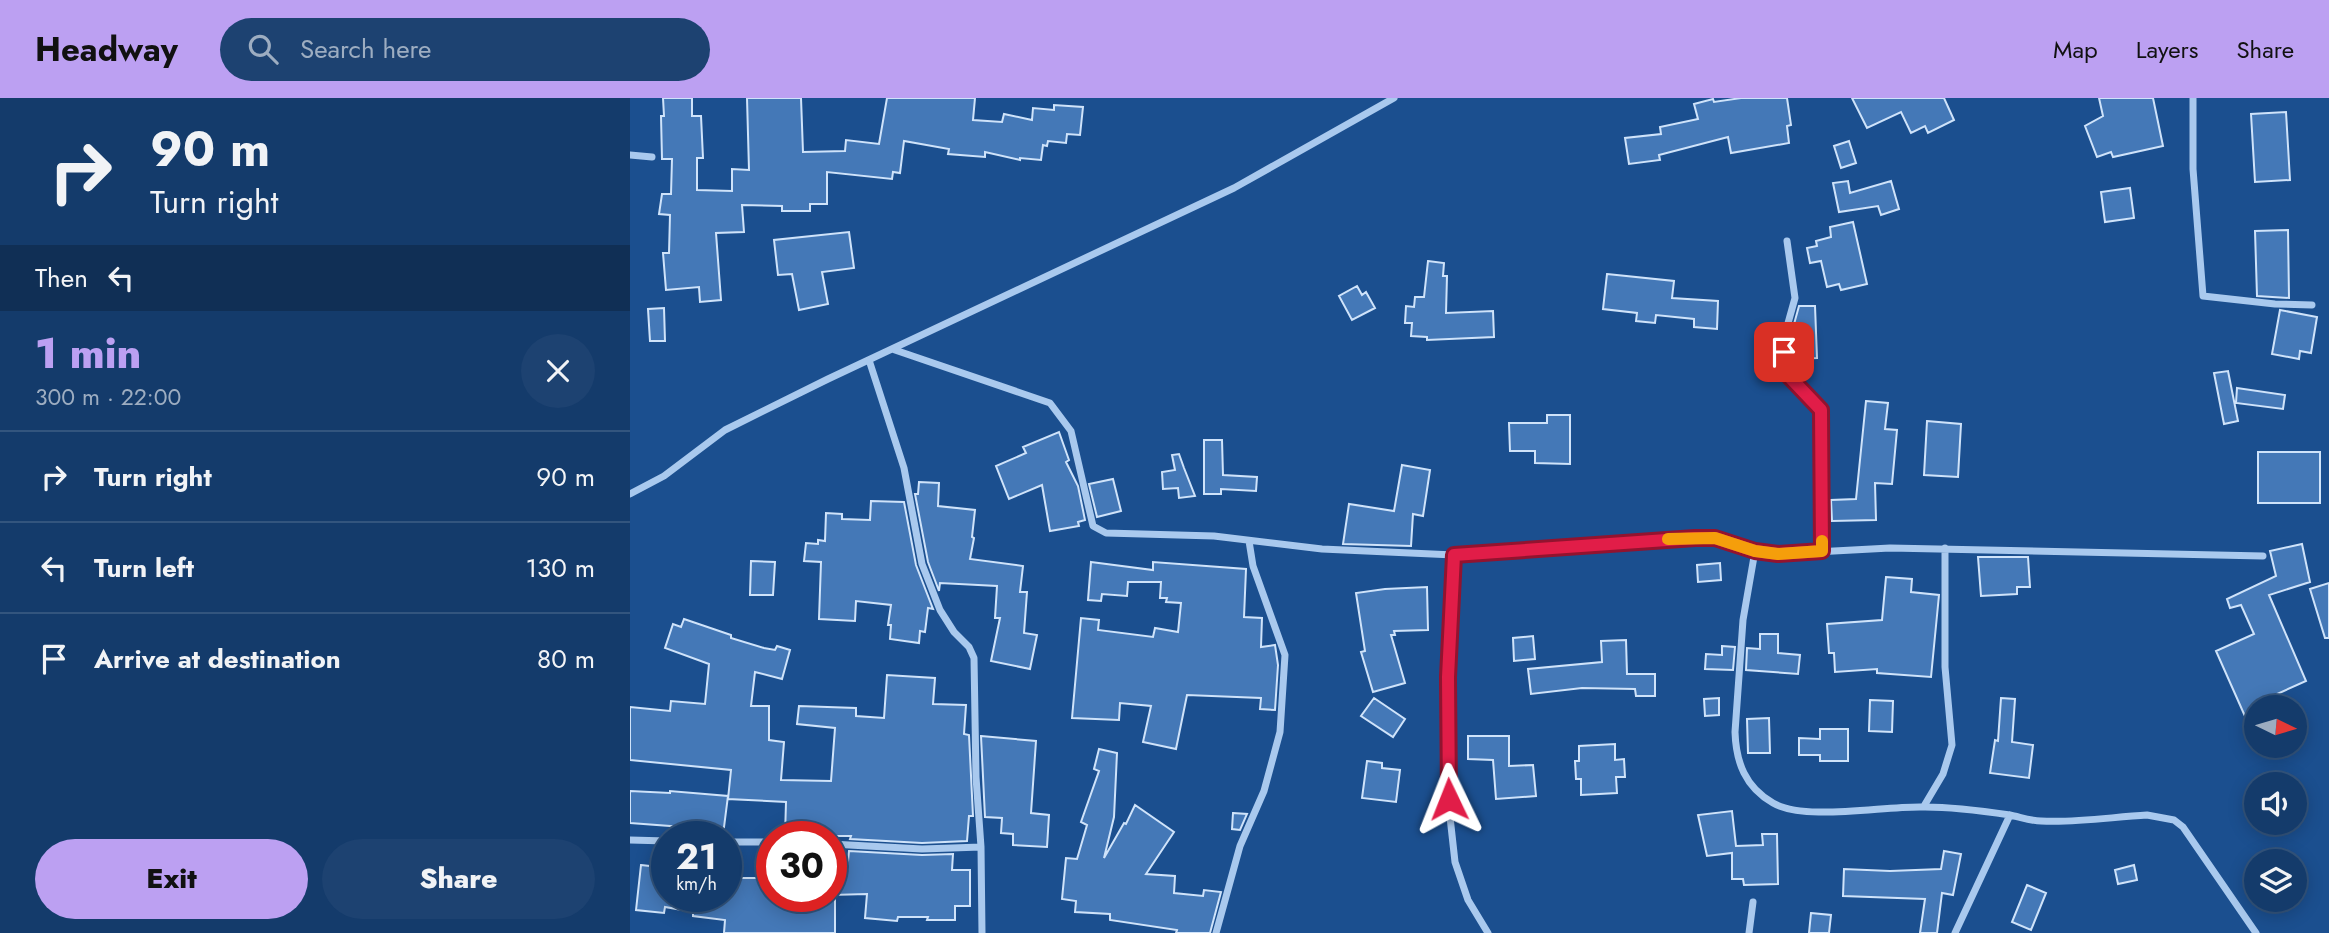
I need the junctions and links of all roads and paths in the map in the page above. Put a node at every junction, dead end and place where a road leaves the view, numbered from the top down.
1 (1394, 98) edge
2 (2193, 98) edge
3 (630, 155) edge
4 (652, 157) dead end
5 (1787, 242) dead end
6 (2312, 305) dead end
7 (892, 349) junction
8 (869, 360) junction
9 (630, 494) edge
10 (1249, 541) junction
11 (1945, 548) junction
12 (1755, 551) junction
13 (1822, 551) junction
14 (1454, 555) junction
15 (2263, 556) dead end
16 (1924, 806) junction
17 (2010, 815) junction
18 (630, 841) edge
19 (651, 841) edge
20 (847, 845) edge
21 (981, 847) junction
22 (1753, 902) dead end
23 (982, 933) edge
24 (1216, 933) edge
25 (1489, 933) edge
26 (1749, 933) edge
27 (1955, 933) edge
28 (2256, 933) edge

1 - 7 street
2 - 6 street
3 - 4 street
5 - 13 street
7 - 8 street
7 - 10 street
8 - 9 street
8 - 21 street
10 - 14 street
10 - 24 street
11 - 13 street
11 - 15 street
11 - 16 street
12 - 13 street
12 - 14 street
12 - 16 street
14 - 25 street
16 - 17 street
17 - 27 street
17 - 28 street
18 - 19 street
20 - 21 street
21 - 23 street
22 - 26 street

